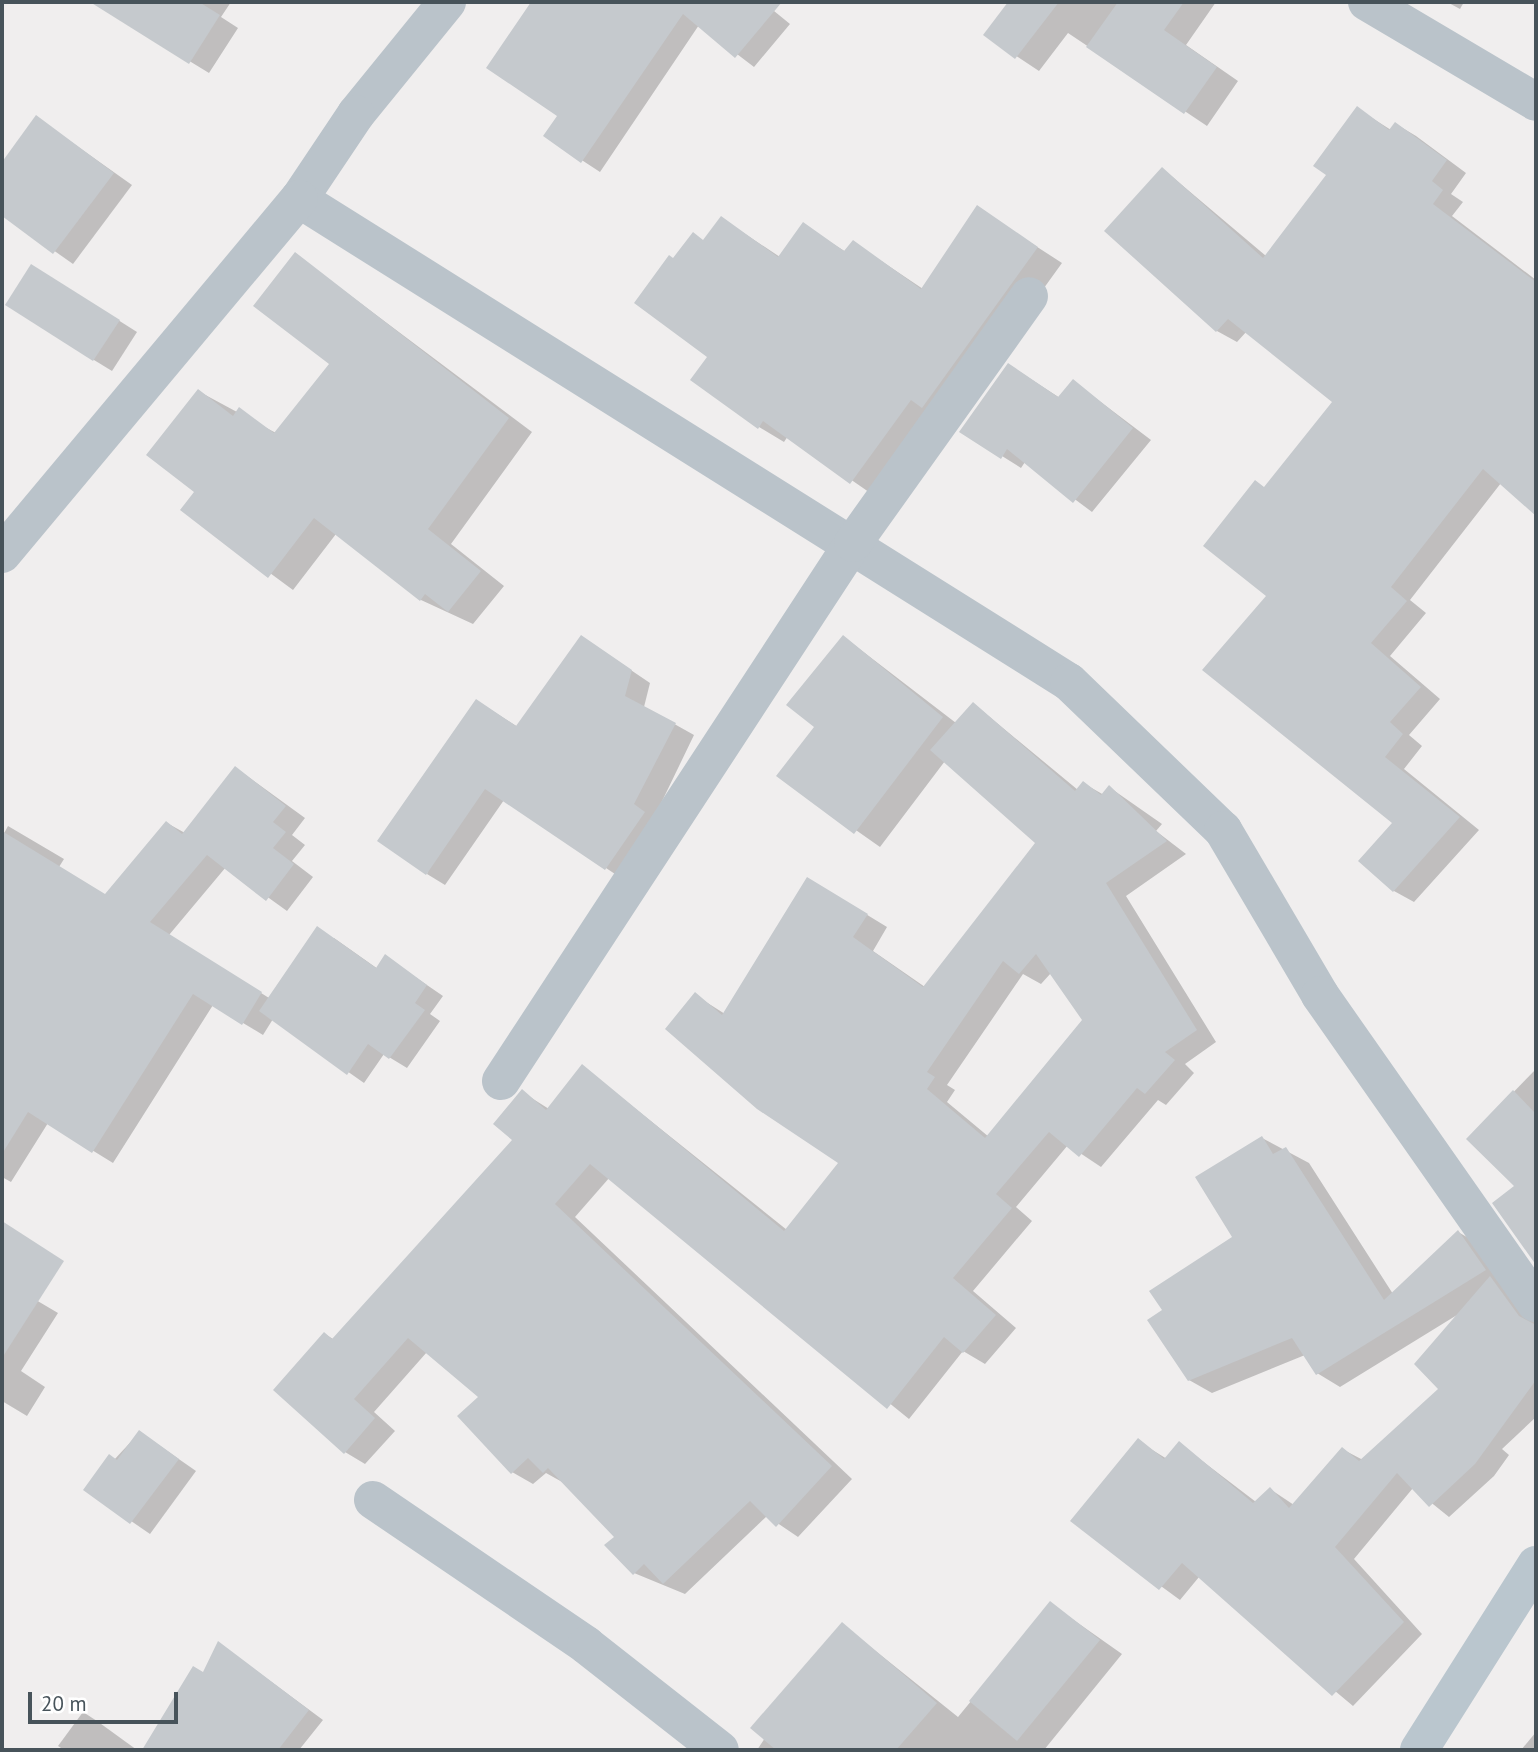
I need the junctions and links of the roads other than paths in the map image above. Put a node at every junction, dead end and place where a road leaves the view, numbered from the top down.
1 (447, 2) edge
2 (1367, 2) edge
3 (1536, 102) edge
4 (299, 199) junction
5 (1029, 296) dead end
6 (853, 542) junction
7 (2, 554) edge
8 (501, 1082) dead end
9 (1536, 1303) edge
10 (373, 1500) dead end
11 (1536, 1565) edge
12 (720, 1750) edge
13 (1419, 1750) edge

1 - 4 street
2 - 3 street
4 - 6 street
4 - 7 street
5 - 6 street
6 - 8 street
6 - 9 street
10 - 12 street
11 - 13 main road

